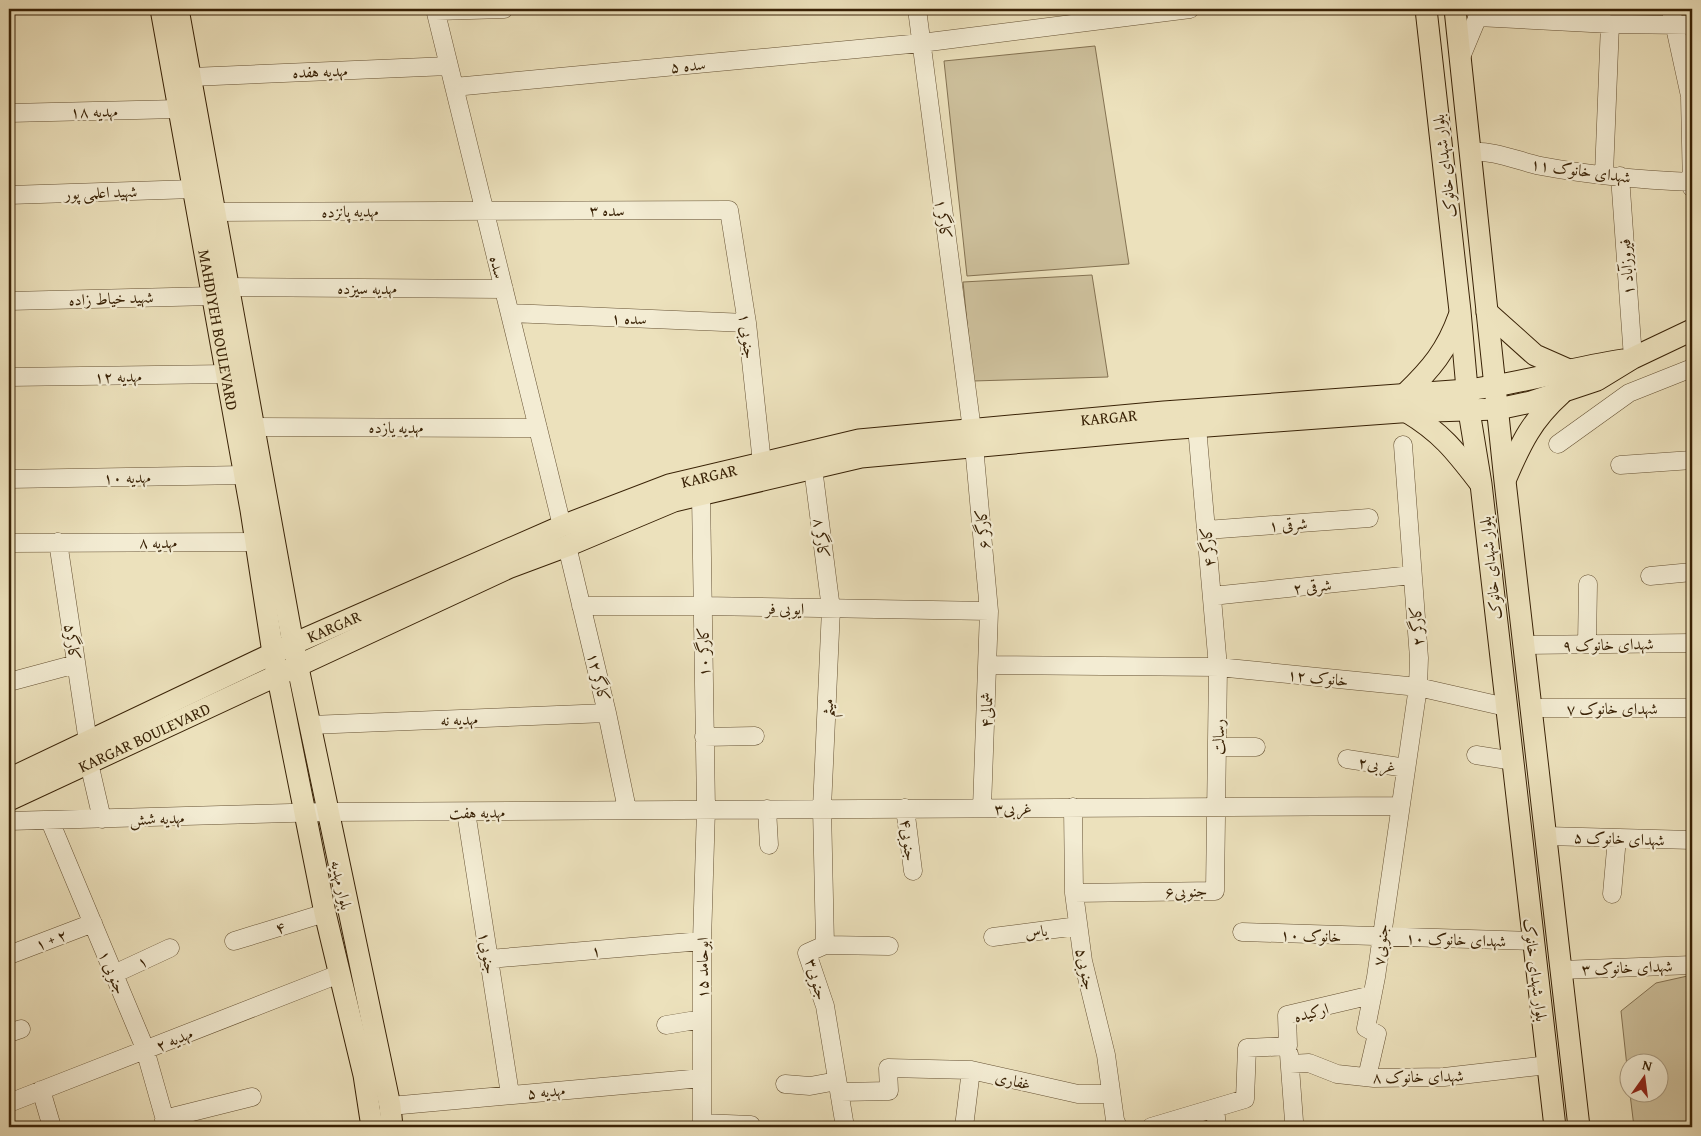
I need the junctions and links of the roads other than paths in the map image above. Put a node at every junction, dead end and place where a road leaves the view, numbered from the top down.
1 (161, 9) edge
2 (178, 9) edge
3 (504, 9) edge
4 (917, 9) edge
5 (1190, 9) edge
6 (1426, 9) edge
7 (1455, 9) edge
8 (436, 10) edge
9 (1479, 13) edge
10 (1679, 19) edge
11 (1610, 24) junction
12 (921, 44) junction
13 (1461, 58) junction
14 (449, 66) junction
15 (191, 77) junction
16 (454, 87) junction
17 (179, 109) junction
18 (9, 113) edge
19 (1470, 152) junction
20 (1612, 175) junction
21 (1692, 184) edge
22 (194, 190) junction
23 (9, 195) edge
24 (484, 209) junction
25 (729, 210) joint
26 (215, 212) junction
27 (504, 289) junction
28 (221, 291) junction
29 (9, 301) edge
30 (1460, 311) junction
31 (1487, 312) junction
32 (510, 313) junction
33 (747, 323) junction
34 (1692, 330) edge
35 (1633, 358) junction
36 (1692, 368) edge
37 (1569, 370) junction
38 (227, 374) junction
39 (9, 377) edge
40 (1494, 387) junction
41 (1565, 391) junction
42 (1468, 401) junction
43 (1406, 403) junction
44 (1498, 409) junction
45 (254, 427) junction
46 (1196, 427) junction
47 (538, 428) junction
48 (973, 438) junction
49 (1558, 444) dead end
50 (1403, 445) dead end
51 (1692, 460) edge
52 (762, 463) junction
53 (1620, 465) dead end
54 (813, 468) junction
55 (245, 475) junction
56 (9, 479) edge
57 (1505, 481) junction
58 (1481, 484) junction
59 (701, 495) junction
60 (260, 509) junction
61 (1369, 518) dead end
62 (1206, 530) junction
63 (564, 536) junction
64 (58, 542) junction
65 (257, 542) junction
66 (9, 543) edge
67 (1692, 572) edge
68 (1412, 575) junction
69 (1650, 576) dead end
70 (1588, 584) dead end
71 (1212, 596) junction
72 (581, 606) junction
73 (702, 606) junction
74 (831, 608) junction
75 (989, 611) junction
76 (1692, 642) edge
77 (292, 644) junction
78 (1587, 644) junction
79 (1524, 645) junction
80 (273, 653) junction
81 (76, 664) junction
82 (297, 664) junction
83 (987, 665) junction
84 (1218, 667) junction
85 (277, 673) junction
86 (9, 682) edge
87 (1418, 687) junction
88 (1506, 707) junction
89 (1531, 708) junction
90 (1692, 708) edge
91 (180, 709) junction
92 (607, 713) junction
93 (310, 725) junction
94 (755, 736) dead end
95 (704, 737) junction
96 (1218, 747) junction
97 (1256, 747) dead end
98 (88, 753) junction
99 (1476, 756) dead end
100 (1347, 759) dead end
101 (1514, 761) junction
102 (1406, 768) junction
103 (9, 779) edge
104 (9, 800) edge
105 (1400, 806) junction
106 (1073, 807) junction
107 (1217, 807) junction
108 (822, 808) junction
109 (905, 808) junction
110 (982, 808) junction
111 (626, 809) junction
112 (706, 809) junction
113 (768, 809) junction
114 (327, 812) junction
115 (466, 812) junction
116 (305, 813) junction
117 (102, 819) junction
118 (9, 821) edge
119 (50, 821) junction
120 (1546, 836) junction
121 (1617, 838) junction
122 (1692, 840) edge
123 (769, 845) dead end
124 (913, 871) dead end
125 (1074, 893) junction
126 (1612, 894) dead end
127 (325, 913) junction
128 (92, 923) junction
129 (1078, 926) junction
130 (1242, 932) dead end
131 (993, 937) dead end
132 (1380, 937) junction
133 (234, 941) dead end
134 (702, 941) junction
135 (1532, 941) junction
136 (825, 945) junction
137 (889, 946) dead end
138 (170, 948) dead end
139 (9, 955) edge
140 (489, 959) junction
141 (1692, 965) edge
142 (1561, 970) junction
143 (114, 974) junction
144 (339, 974) junction
145 (1372, 995) junction
146 (702, 1019) junction
147 (666, 1026) dead end
148 (1288, 1046) junction
149 (145, 1050) junction
150 (1290, 1064) junction
151 (1548, 1065) junction
152 (971, 1070) junction
153 (1367, 1077) junction
154 (702, 1078) junction
155 (785, 1084) dead end
156 (839, 1087) junction
157 (41, 1090) junction
158 (510, 1094) junction
159 (1111, 1094) junction
160 (252, 1097) dead end
161 (9, 1103) edge
162 (390, 1106) junction
163 (1215, 1108) junction
164 (1294, 1121) dead end
165 (166, 1123) edge
166 (702, 1125) edge
167 (751, 1125) dead end
168 (52, 1127) edge
169 (372, 1127) edge
170 (392, 1127) edge
171 (845, 1127) edge
172 (964, 1127) edge
173 (1118, 1127) edge
174 (1151, 1127) edge
175 (1216, 1127) edge
176 (1554, 1127) edge
177 (1579, 1127) edge

1 - 17 main road, MAHDIYEH BOULEVARD
2 - 15 main road, MAHDIYEH BOULEVARD
3 - 8 street
4 - 12 street, کارگر ۱
5 - 12 street, سده ۵
6 - 30 main road, بلوار شهدای خانوک
7 - 13 main road, بلوار شهدای خانوک
8 - 14 street, سده
9 - 11 street
9 - 13 street
10 - 11 street
10 - 21 street
11 - 20 street, فیروزآباد ۱
12 - 16 street, سده ۵
12 - 48 street, کارگر ۱
13 - 19 main road, بلوار شهدای خانوک
14 - 15 street, مهدیه هفده
14 - 16 street, سده
15 - 26 main road, MAHDIYEH BOULEVARD
16 - 24 street, سده
17 - 18 street, مهدیه ۱۸
17 - 22 main road, MAHDIYEH BOULEVARD
19 - 20 street, شهدای خانوک ۱۱
19 - 31 main road, بلوار شهدای خانوک
20 - 21 street, شهدای خانوک ۱۱
20 - 35 street, فیروزآباد ۱
22 - 23 street, شهید اعلمی پور
22 - 28 main road, MAHDIYEH BOULEVARD
24 - 25 street, سده ۳
24 - 26 street, مهدیه پانزده
24 - 27 street, سده
25 - 33 street, ۱ جنوبی
26 - 28 main road, MAHDIYEH BOULEVARD
27 - 28 street, مهدیه سیزده
27 - 32 street, سده
28 - 29 street, شهید خیاط زاده
28 - 38 main road, MAHDIYEH BOULEVARD
28 - 45 main road, MAHDIYEH BOULEVARD
30 - 42 main road, بلوار شهدای خانوک
30 - 43 main road
31 - 37 main road
31 - 40 main road, بلوار شهدای خانوک
32 - 33 street, سده ۱
32 - 47 street, سده
33 - 52 street, ۱ جنوبی
34 - 35 main road
35 - 37 main road
35 - 41 main road, KARGAR
36 - 49 street
37 - 40 main road
38 - 39 street, مهدیه ۱۲
38 - 55 main road, MAHDIYEH BOULEVARD
40 - 42 main road
40 - 44 main road, بلوار شهدای خانوک
41 - 44 main road, KARGAR
41 - 57 main road
42 - 43 main road, KARGAR
42 - 44 main road, KARGAR
42 - 58 main road, بلوار شهدای خانوک
43 - 46 main road, KARGAR
43 - 48 main road, KARGAR
43 - 58 main road
44 - 57 main road, بلوار شهدای خانوک
45 - 47 street, مهدیه یازده
45 - 60 main road, MAHDIYEH BOULEVARD
46 - 48 main road, KARGAR
46 - 62 street, کارگر ۴
47 - 63 street, سده
48 - 52 main road, KARGAR
48 - 54 main road, KARGAR
48 - 75 street, کارگر ۶
50 - 68 street, کارگر ۲
51 - 53 street
52 - 63 main road, KARGAR
54 - 59 main road, KARGAR
54 - 74 street, کارگر ۸
55 - 56 street, مهدیه ۱۰
55 - 60 main road, MAHDIYEH BOULEVARD
57 - 79 main road, بلوار شهدای خانوک
58 - 88 main road, بلوار شهدای خانوک
59 - 63 main road, KARGAR
59 - 73 street, کارگر ۱۰
60 - 65 main road, MAHDIYEH BOULEVARD
60 - 77 main road, MAHDIYEH BOULEVARD
61 - 62 street, شرقی ۱
62 - 71 street, کارگر ۴
63 - 72 street, کارگر ۱۲
63 - 77 main road, KARGAR
63 - 82 main road, KARGAR
64 - 65 street, مهدیه ۸
64 - 66 street, مهدیه ۸
64 - 81 street, کارگر۵
65 - 80 main road, MAHDIYEH BOULEVARD
67 - 69 street
68 - 71 street, شرقی ۲
68 - 87 street, کارگر ۲
70 - 78 street
71 - 84 street, کارگر ۴
72 - 73 street, ایوبی فر
72 - 92 street, کارگر ۱۲
73 - 74 street, ایوبی فر
73 - 95 street, کارگر ۱۰
74 - 75 street, ایوبی فر
74 - 108 street, میثم
75 - 83 street, شمالی۴
76 - 78 street, شهدای خانوک ۹
77 - 80 main road, KARGAR
77 - 82 main road, بلوار مهدیه
78 - 79 street, شهدای خانوک ۹
79 - 89 main road, بلوار شهدای خانوک
80 - 85 main road, بلوار مهدیه
80 - 91 main road, KARGAR
81 - 86 street
81 - 98 street, کارگر۵
82 - 85 main road, KARGAR
82 - 93 main road, بلوار مهدیه
83 - 84 street, خانوک ۱۲
83 - 110 street, شمالی۴
84 - 87 street, خانوک ۱۲
84 - 96 street, رسالت
85 - 91 main road, KARGAR BOULEVARD
85 - 116 main road, بلوار مهدیه
87 - 88 street, خانوک ۱۲
87 - 102 street, کارگر ۲
88 - 101 main road, بلوار شهدای خانوک
89 - 90 street, شهدای خانوک ۷
89 - 120 main road, بلوار شهدای خانوک
91 - 98 main road, KARGAR
92 - 93 street, مهدیه نه
92 - 111 street, کارگر ۱۲
93 - 114 main road, بلوار مهدیه
94 - 95 street
95 - 112 street, کارگر ۱۰
96 - 97 street
96 - 107 street, رسالت
98 - 103 main road, KARGAR
98 - 104 main road, KARGAR BOULEVARD
98 - 117 street, کارگر۵
99 - 101 street
100 - 102 street, غربی۲
101 - 135 main road, بلوار شهدای خانوک
102 - 105 street, کارگر ۲
105 - 107 street, غربی۳
105 - 132 street, جنوبی۷
106 - 107 street, غربی۳
106 - 110 street, غربی۳
106 - 125 street, جنوبی۵
107 - 125 street, جنوبی۶
108 - 109 street, غربی۳
108 - 113 street, غربی۳
108 - 136 street, جنوبی۳
109 - 110 street, غربی۳
109 - 124 street, جنوبی۴
111 - 112 street, غربی۳
111 - 115 street, مهدیه هفت
112 - 113 street, غربی۳
112 - 134 street, ابوحامد ۱۵
113 - 123 street
114 - 115 street, مهدیه هفت
114 - 116 street, مهدیه هفت
114 - 162 main road, بلوار مهدیه
115 - 140 street, جنوبی۱
116 - 117 street, مهدیه شش
116 - 127 main road, بلوار مهدیه
117 - 119 street, مهدیه شش
118 - 119 street, مهدیه شش
119 - 128 street, ۱ جنوبی
120 - 121 street, شهدای خانوک ۵
120 - 142 main road, بلوار شهدای خانوک
121 - 122 street, شهدای خانوک ۵
121 - 126 street
125 - 129 street, جنوبی۵
127 - 133 street, ۴
127 - 144 main road, بلوار مهدیه
128 - 139 street, ۱ + ۲
128 - 143 street, ۱ جنوبی
129 - 131 street, یاس
129 - 159 street, جنوبی۵
130 - 132 street, خانوک ۱۰
132 - 135 street, شهدای خانوک ۱۰
132 - 145 street, جنوبی۷
134 - 140 street, ۱
134 - 146 street, ابوحامد ۱۵
135 - 151 main road, بلوار شهدای خانوک
136 - 137 street
136 - 156 street, جنوبی۳
138 - 143 street, ۱
140 - 158 street, جنوبی۱
141 - 142 street, شهدای خانوک ۳
142 - 177 main road, بلوار شهدای خانوک
143 - 149 street, ۱ جنوبی
144 - 149 street, مهدیه ۲
144 - 169 main road, بلوار مهدیه
145 - 148 street, ارکیده
145 - 153 street, جنوبی۷
146 - 147 street
146 - 154 street, ابوحامد ۱۵
148 - 150 street
148 - 163 street, ارکیده
149 - 157 street, مهدیه ۲
149 - 165 street, ۱ جنوبی
150 - 153 street, شهدای خانوک ۸
150 - 164 street
151 - 153 street, شهدای خانوک ۸
151 - 176 main road, بلوار شهدای خانوک
152 - 156 street
152 - 159 street, غفاری
152 - 172 street, غفاری
154 - 158 street, مهدیه ۵
154 - 166 street, ابوحامد ۱۵
155 - 156 street
156 - 171 street, جنوبی۳
157 - 161 street, مهدیه ۲
157 - 168 street
158 - 162 street, مهدیه ۵
159 - 173 street, جنوبی۵
160 - 165 street
162 - 170 main road, بلوار مهدیه
163 - 174 street
163 - 175 street
166 - 167 street

